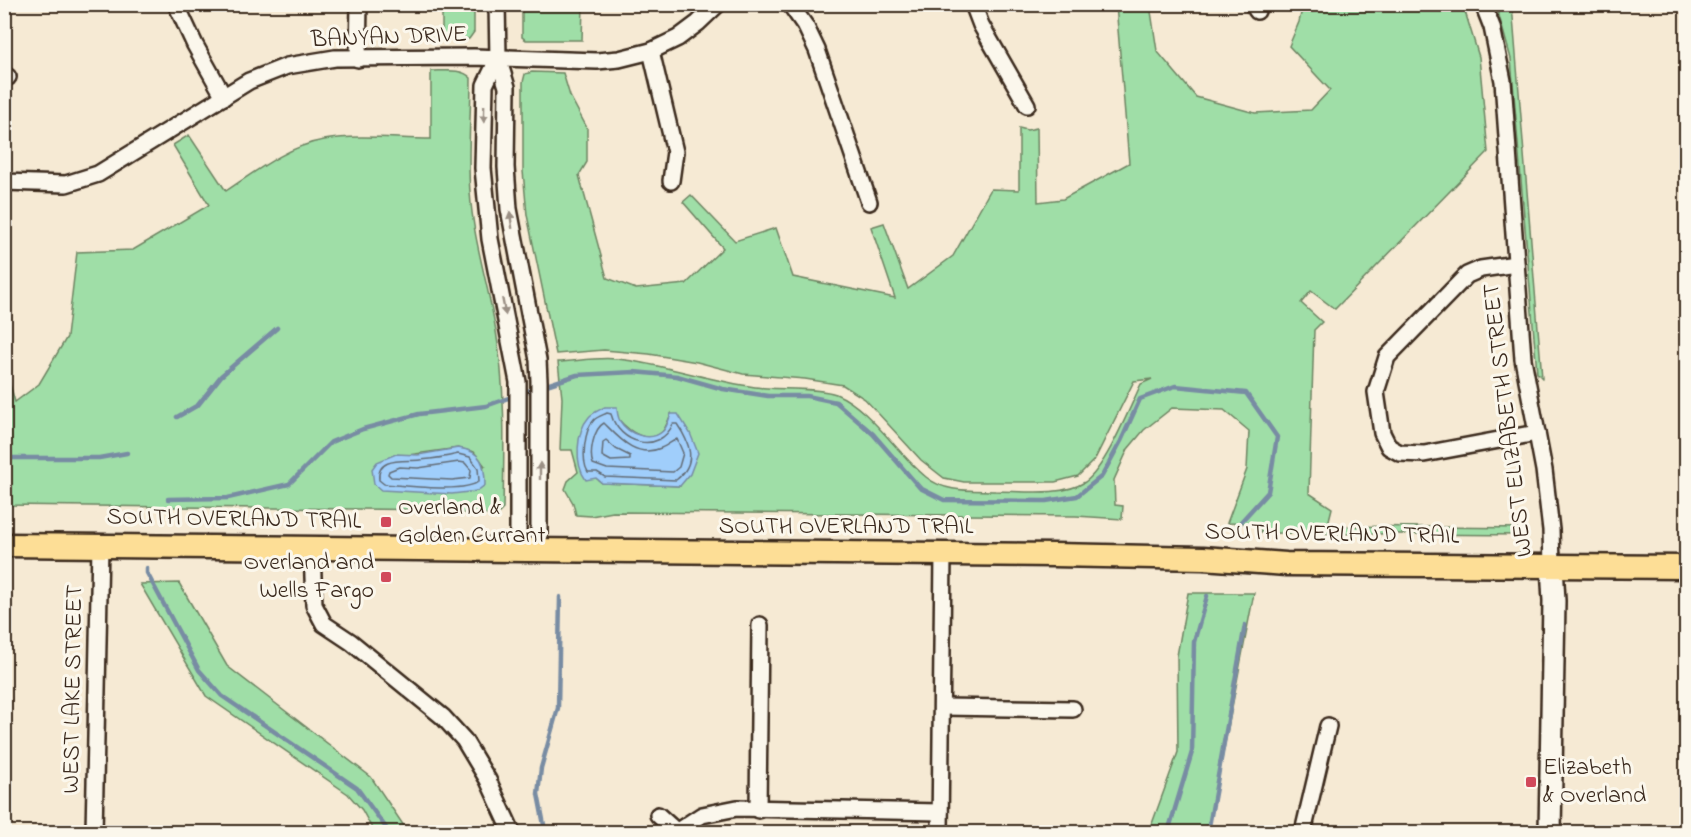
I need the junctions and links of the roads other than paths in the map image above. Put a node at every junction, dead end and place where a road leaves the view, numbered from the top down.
1 (176, 4) edge
2 (359, 4) edge
3 (497, 4) edge
4 (718, 4) edge
5 (790, 4) edge
6 (973, 4) edge
7 (1483, 4) edge
8 (651, 51) junction
9 (498, 58) junction
10 (358, 59) junction
11 (224, 96) junction
12 (1027, 105) dead end
13 (671, 181) dead end
14 (4, 182) edge
15 (869, 202) dead end
16 (1516, 264) junction
17 (538, 360) junction
18 (515, 362) junction
19 (1538, 433) junction
20 (4, 545) edge
21 (100, 546) junction
22 (312, 549) junction
23 (528, 550) junction
24 (943, 554) junction
25 (1552, 565) junction
26 (1686, 567) edge
27 (760, 625) dead end
28 (942, 707) junction
29 (1073, 709) dead end
30 (1328, 726) dead end
31 (758, 810) junction
32 (940, 812) junction
33 (658, 814) dead end
34 (94, 832) edge
35 (512, 832) edge
36 (677, 832) edge
37 (940, 832) edge
38 (1303, 832) edge
39 (1550, 832) edge

1 - 11 street
2 - 10 street
3 - 9 street
4 - 8 street, BANYAN DRIVE
5 - 15 street
6 - 12 street
7 - 16 street, WEST ELIZABETH STREET
8 - 9 street, BANYAN DRIVE
8 - 13 street
9 - 10 street, BANYAN DRIVE
17 -> 9 street
9 -> 18 street
10 - 11 street, BANYAN DRIVE
11 - 14 street, BANYAN DRIVE
16 - 19 street, WEST ELIZABETH STREET
16 - 19 street
17 - 18 street
23 -> 17 street
18 - 23 street
19 - 25 street, WEST ELIZABETH STREET
20 - 21 main road, SOUTH OVERLAND TRAIL
21 - 22 main road, SOUTH OVERLAND TRAIL
21 - 34 street, WEST LAKE STREET
22 - 23 main road, SOUTH OVERLAND TRAIL
22 - 35 street
23 - 24 main road, SOUTH OVERLAND TRAIL
24 - 25 main road, SOUTH OVERLAND TRAIL
24 - 28 street
25 - 26 main road, SOUTH OVERLAND TRAIL
25 - 39 main road, WEST ELIZABETH STREET
27 - 31 street
28 - 29 street
28 - 32 street
30 - 38 street
31 - 32 street
31 - 36 street
32 - 37 street
33 - 36 street

